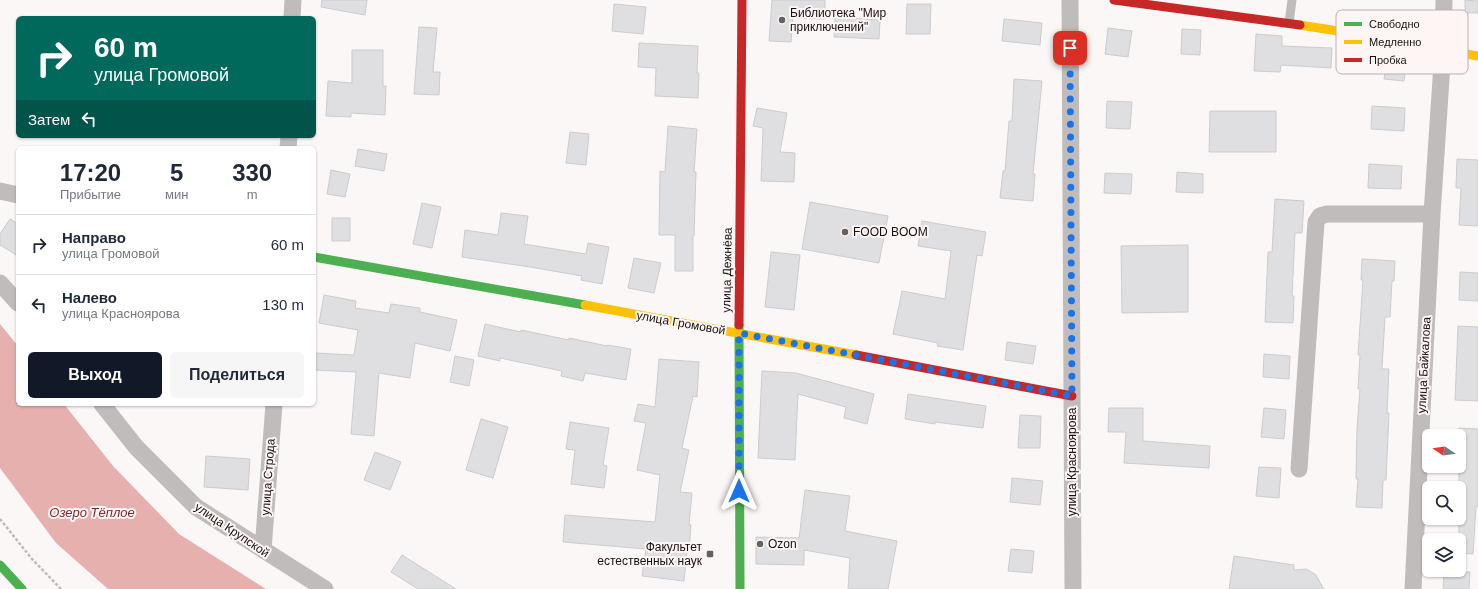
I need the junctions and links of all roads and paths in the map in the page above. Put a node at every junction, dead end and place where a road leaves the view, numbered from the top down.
1 (293, 0) edge
2 (742, 0) edge
3 (1070, 0) edge
4 (1114, 0) edge
5 (1292, 0) edge
6 (1444, 0) edge
7 (1444, 10) edge
8 (292, 16) edge
9 (1289, 23) junction
10 (1336, 31) edge
11 (1468, 54) edge
12 (1478, 56) edge
13 (1441, 74) edge
14 (0, 191) edge
15 (16, 195) edge
16 (1432, 214) junction
17 (316, 257) edge
18 (0, 283) edge
19 (16, 301) edge
20 (739, 333) junction
21 (1072, 396) junction
22 (104, 406) edge
23 (274, 406) edge
24 (1299, 469) dead end
25 (0, 518) edge
26 (263, 550) junction
27 (0, 565) edge
28 (22, 589) edge
29 (61, 589) edge
30 (325, 589) edge
31 (740, 589) edge
32 (1073, 589) edge
33 (1413, 589) edge

1 - 8 street
2 - 20 street, улица Дежнёва
3 - 21 street, улица Красноярова
4 - 9 street
5 - 9 lane
6 - 7 street, улица Байкалова
9 - 10 street
11 - 12 street
13 - 16 street, улица Байкалова
14 - 15 street
16 - 24 street
16 - 33 street, улица Байкалова
17 - 20 street, улица Громовой
18 - 19 street
20 - 21 street, улица Громовой
20 - 31 street, улица Дежнёва
21 - 32 street, улица Красноярова
22 - 26 street, улица Крупской
23 - 26 street, улица Строда
25 - 29 path
26 - 30 street, улица Крупской
27 - 28 street

